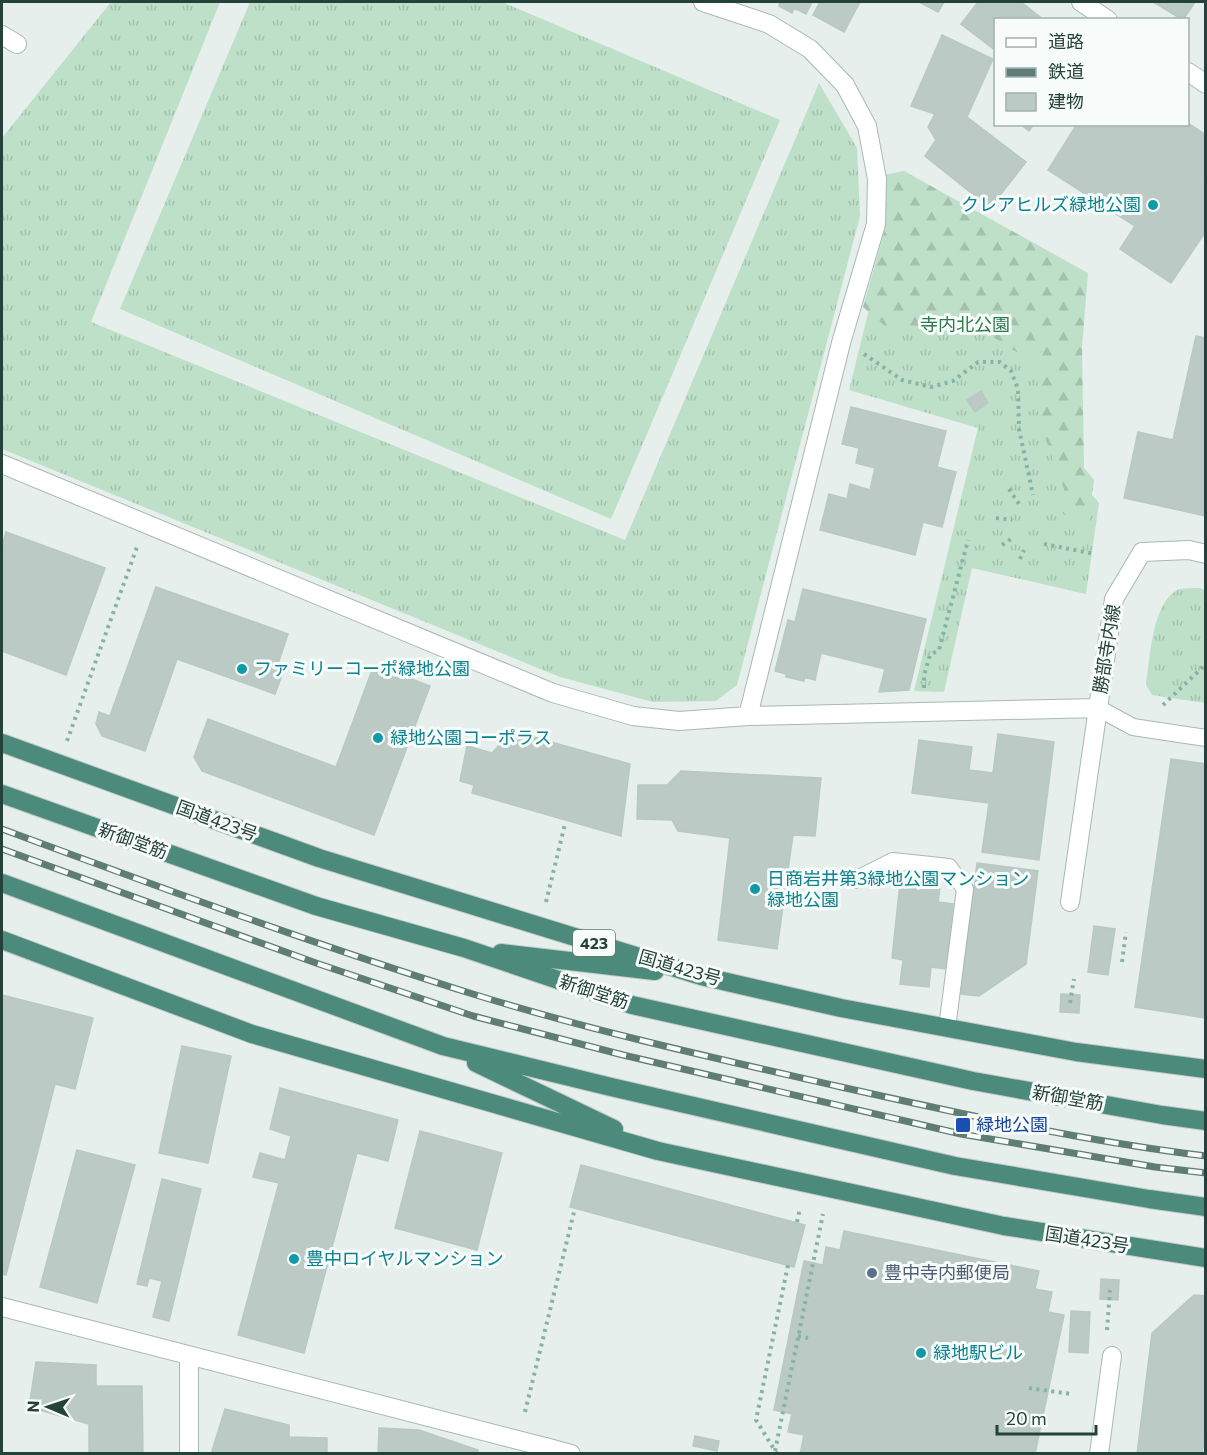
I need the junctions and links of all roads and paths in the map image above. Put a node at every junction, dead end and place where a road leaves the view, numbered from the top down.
1 (703, 2) edge
2 (1081, 2) edge
3 (1105, 18) edge
4 (1189, 73) edge
5 (1206, 84) edge
6 (841, 343) junction
7 (2, 464) edge
8 (1009, 489) dead end
9 (1033, 495) dead end
10 (1019, 504) dead end
11 (996, 518) dead end
12 (1012, 520) dead end
13 (1014, 537) dead end
14 (968, 540) dead end
15 (1044, 544) dead end
16 (1002, 545) dead end
17 (1024, 550) dead end
18 (136, 551) dead end
19 (1095, 554) dead end
20 (1206, 554) edge
21 (1020, 559) dead end
22 (930, 655) dead end
23 (1206, 664) edge
24 (1163, 705) dead end
25 (1098, 708) junction
26 (748, 716) junction
27 (1206, 738) edge
28 (67, 741) dead end
29 (2, 743) edge
30 (2, 794) edge
31 (565, 824) dead end
32 (855, 880) dead end
33 (2, 884) edge
34 (1070, 902) dead end
35 (545, 905) dead end
36 (1126, 932) dead end
37 (2, 940) edge
38 (464, 948) junction
39 (1122, 962) dead end
40 (701, 976) junction
41 (1074, 979) dead end
42 (1070, 1003) dead end
43 (947, 1028) junction
44 (443, 1046) junction
45 (1206, 1069) edge
46 (1206, 1121) edge
47 (658, 1151) junction
48 (800, 1206) dead end
49 (1206, 1207) edge
50 (575, 1208) dead end
51 (824, 1211) dead end
52 (797, 1222) dead end
53 (1206, 1258) edge
54 (788, 1265) dead end
55 (1110, 1290) dead end
56 (2, 1307) edge
57 (1107, 1330) dead end
58 (798, 1336) junction
59 (808, 1338) dead end
60 (189, 1356) junction
61 (1112, 1356) dead end
62 (1029, 1388) dead end
63 (1071, 1394) dead end
64 (525, 1412) dead end
65 (545, 1450) edge
66 (776, 1452) edge
67 (189, 1454) edge
68 (572, 1454) edge
69 (1099, 1454) edge

1 - 6 street
2 - 3 street
4 - 5 street
6 - 9 path
6 - 26 street
7 - 26 street
8 - 10 path
11 - 12 path
13 - 16 path
14 - 22 path
15 - 19 path
17 - 21 path
18 - 28 path
20 - 25 street, 勝部寺内線
23 - 24 path
25 - 26 street
25 - 27 lane
25 - 34 street
29 - 40 highway, 国道423号 / 423
30 - 38 highway, 新御堂筋
31 - 35 path
32 - 43 lane
33 - 44 highway
36 - 39 path
37 - 47 highway, 国道423号
38 - 40 highway
38 - 46 highway, 新御堂筋
40 - 43 highway, 国道423号 / 423
41 - 42 path
43 - 45 highway, 国道423号 / 423
44 - 47 highway
44 - 49 highway
47 - 53 highway, 国道423号
48 - 52 path
50 - 64 path
51 - 58 path
54 - 66 path
55 - 57 path
56 - 60 street
58 - 59 path
58 - 66 path
60 - 65 street
60 - 67 street
61 - 69 street
62 - 63 path
65 - 68 street

